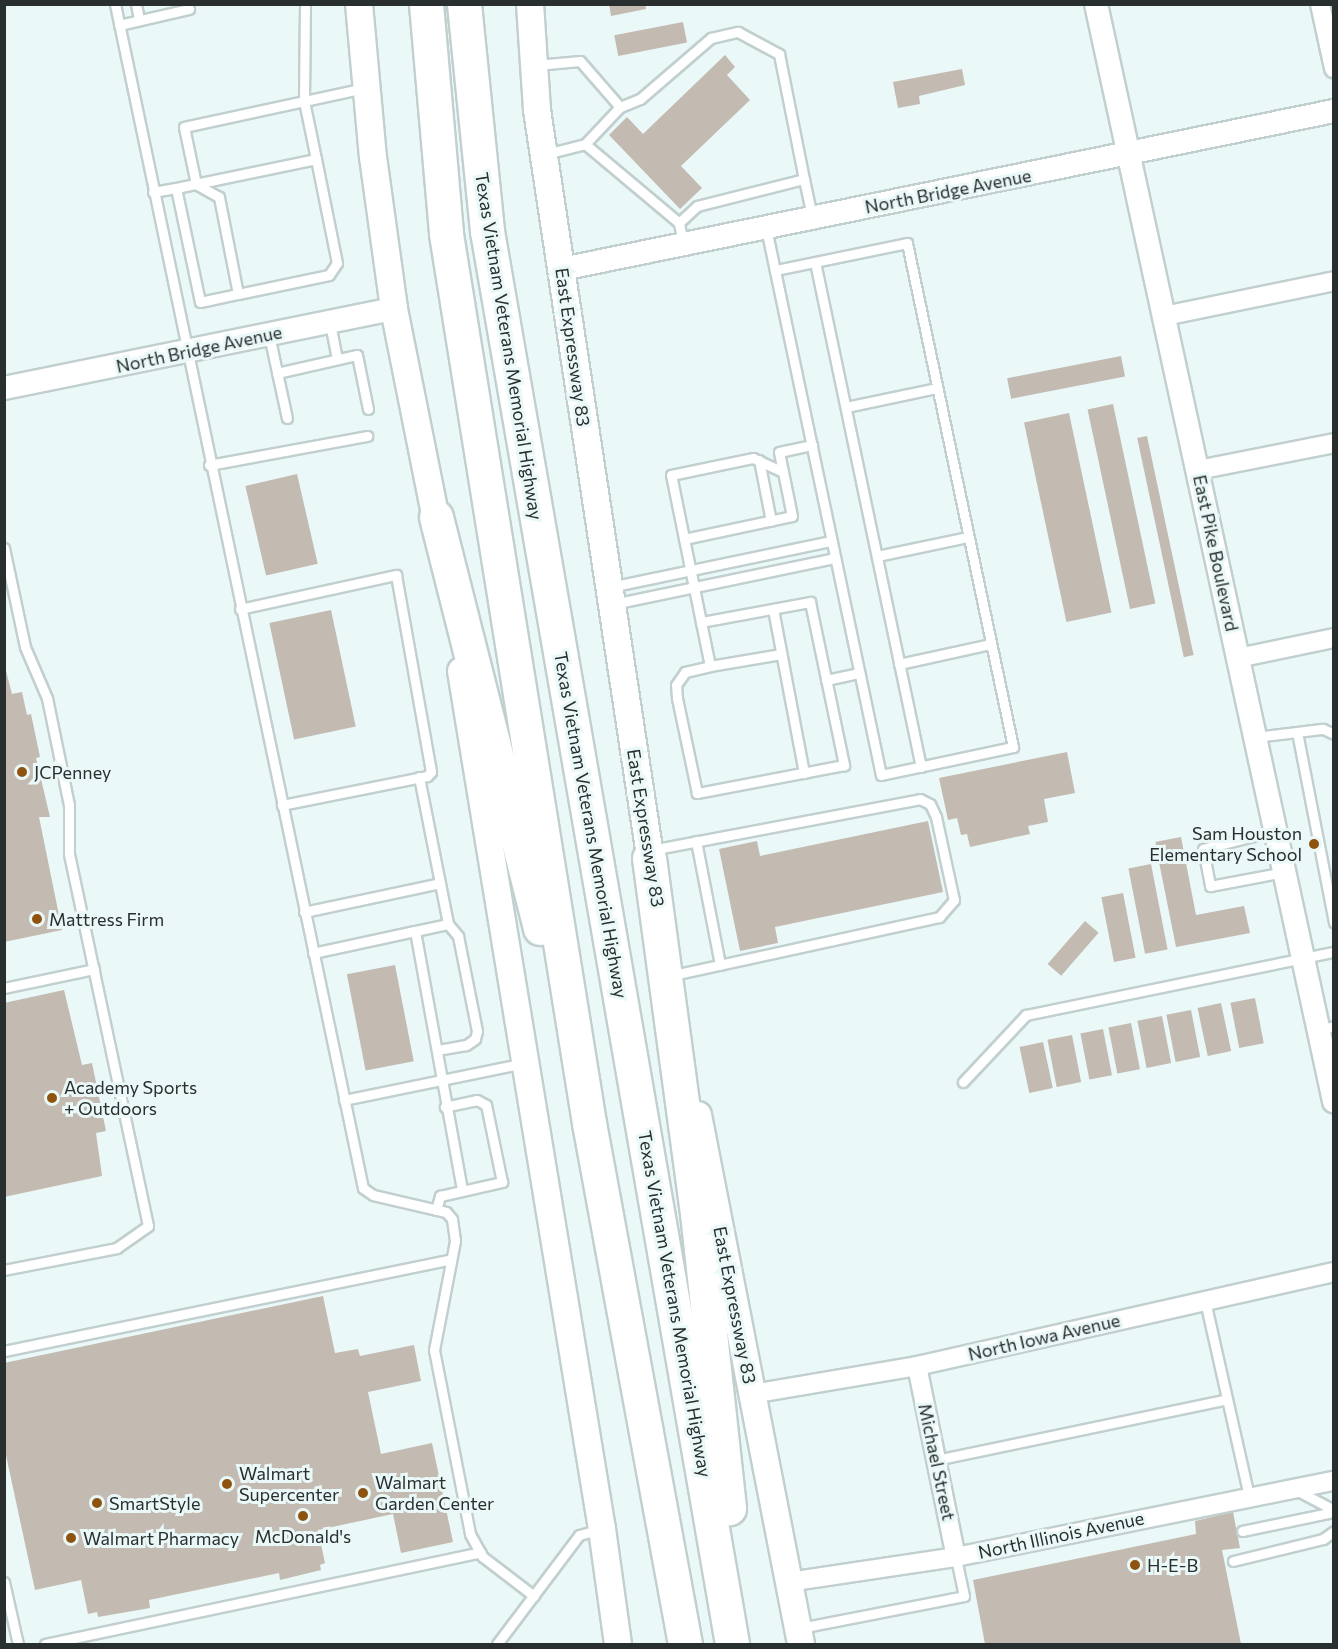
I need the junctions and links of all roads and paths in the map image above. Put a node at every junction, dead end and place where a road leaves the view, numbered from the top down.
1 (115, 4) edge
2 (136, 4) edge
3 (305, 4) edge
4 (359, 4) edge
5 (426, 4) edge
6 (464, 4) edge
7 (530, 4) edge
8 (1096, 4) edge
9 (1320, 4) edge
10 (189, 9) dead end
11 (139, 20) junction
12 (119, 25) junction
13 (534, 65) junction
14 (1334, 68) edge
15 (367, 88) junction
16 (304, 101) junction
17 (620, 107) junction
18 (1334, 111) edge
19 (585, 144) junction
20 (544, 154) junction
21 (1128, 154) junction
22 (316, 159) junction
23 (804, 179) junction
24 (196, 184) junction
25 (176, 188) junction
26 (153, 192) junction
27 (812, 218) junction
28 (766, 228) junction
29 (681, 234) junction
30 (815, 262) junction
31 (562, 269) junction
32 (775, 270) junction
33 (1334, 281) edge
34 (238, 294) junction
35 (394, 309) junction
36 (1164, 316) junction
37 (330, 322) junction
38 (269, 335) junction
39 (185, 353) junction
40 (337, 359) junction
41 (277, 373) junction
42 (4, 388) edge
43 (936, 388) junction
44 (846, 407) junction
45 (368, 409) dead end
46 (286, 418) dead end
47 (367, 436) dead end
48 (1334, 443) edge
49 (812, 445) junction
50 (759, 460) junction
51 (209, 465) junction
52 (1198, 470) junction
53 (783, 472) junction
54 (436, 517) junction
55 (771, 520) junction
56 (967, 537) junction
57 (684, 539) junction
58 (831, 541) junction
59 (4, 548) edge
60 (877, 556) junction
61 (835, 558) junction
62 (690, 570) junction
63 (694, 587) junction
64 (609, 596) junction
65 (240, 609) junction
66 (772, 609) junction
67 (701, 622) junction
68 (1334, 638) edge
69 (990, 644) junction
70 (781, 654) junction
71 (1239, 658) junction
72 (899, 664) junction
73 (710, 666) junction
74 (860, 673) junction
75 (826, 680) junction
76 (1297, 732) junction
77 (1334, 734) edge
78 (1255, 737) junction
79 (921, 767) junction
80 (804, 773) junction
81 (419, 777) junction
82 (282, 805) junction
83 (1276, 830) junction
84 (696, 842) junction
85 (649, 854) junction
86 (1284, 872) junction
87 (440, 883) junction
88 (304, 912) junction
89 (1334, 922) edge
90 (448, 924) junction
91 (415, 931) junction
92 (1334, 952) edge
93 (313, 953) junction
94 (1303, 960) junction
95 (720, 965) junction
96 (94, 969) junction
97 (672, 975) junction
98 (4, 988) edge
99 (1326, 1028) edge
100 (439, 1050) junction
101 (525, 1063) junction
102 (444, 1080) junction
103 (963, 1082) dead end
104 (344, 1100) junction
105 (1334, 1101) edge
106 (445, 1107) junction
107 (589, 1123) junction
108 (462, 1190) junction
109 (436, 1210) junction
110 (451, 1259) junction
111 (4, 1270) edge
112 (1334, 1272) edge
113 (1205, 1301) junction
114 (4, 1351) edge
115 (917, 1366) junction
116 (752, 1394) junction
117 (1227, 1399) junction
118 (936, 1460) junction
119 (1334, 1481) edge
120 (1292, 1488) junction
121 (1249, 1497) junction
122 (1334, 1511) edge
123 (602, 1529) junction
124 (1242, 1531) dead end
125 (1334, 1531) edge
126 (480, 1552) junction
127 (956, 1557) junction
128 (1233, 1560) dead end
129 (4, 1582) edge
130 (788, 1582) junction
131 (534, 1596) junction
132 (799, 1636) edge
133 (18, 1644) edge
134 (45, 1644) edge
135 (497, 1644) edge
136 (618, 1644) edge
137 (685, 1644) edge
138 (732, 1644) edge
139 (741, 1644) edge

1 - 12 lane
2 - 11 lane
3 - 16 lane
4 - 15 main road
5 - 107 highway
6 - 138 highway, Texas Vietnam Veterans Memorial Highway
7 - 13 main road, East Expressway 83
8 - 21 street, East Pike Boulevard
9 - 14 street
10 - 11 lane
11 - 12 lane
12 - 26 lane
13 - 17 lane
13 - 20 main road, East Expressway 83
15 - 16 lane
15 - 35 main road
16 - 22 lane
16 - 24 lane
17 - 19 lane
17 - 23 lane
18 - 21 street, North Bridge Avenue
19 - 20 lane
19 - 29 lane
20 - 31 main road, East Expressway 83
21 - 27 street, North Bridge Avenue
21 - 36 street, East Pike Boulevard
22 - 24 lane
22 - 34 lane
23 - 27 lane
23 - 29 lane
24 - 25 lane
24 - 34 lane
25 - 26 lane
25 - 34 lane
26 - 39 lane
27 - 28 street, North Bridge Avenue
28 - 29 street, North Bridge Avenue
28 - 32 lane
29 - 31 street, North Bridge Avenue
30 - 32 lane
30 - 43 lane
30 - 44 lane
31 - 64 main road, East Expressway 83
32 - 49 lane
33 - 36 street
35 - 37 street, North Bridge Avenue
35 - 54 main road
36 - 52 street, East Pike Boulevard
37 - 38 street, North Bridge Avenue
37 - 40 lane
38 - 39 street, North Bridge Avenue
38 - 41 lane
39 - 42 street, North Bridge Avenue
39 - 51 lane
40 - 41 lane
40 - 45 lane
41 - 46 lane
43 - 44 lane
43 - 56 lane
44 - 60 lane
47 - 51 lane
48 - 52 street
49 - 53 lane
49 - 58 lane
50 - 53 lane
50 - 55 lane
50 - 57 lane
51 - 65 lane
52 - 71 street, East Pike Boulevard
53 - 55 lane
54 - 101 main road
54 - 107 highway
55 - 57 lane
56 - 60 lane
56 - 69 lane
57 - 62 lane
58 - 61 lane
58 - 62 lane
59 - 96 lane
60 - 72 lane
61 - 63 lane
61 - 74 lane
62 - 63 lane
62 - 64 lane
63 - 64 lane
63 - 67 lane
64 - 85 main road, East Expressway 83
65 - 81 lane
65 - 82 lane
66 - 67 lane
66 - 70 lane
66 - 75 lane
67 - 73 lane
68 - 71 street
69 - 72 lane
69 - 79 lane
70 - 73 lane
70 - 80 lane
71 - 78 street, East Pike Boulevard
72 - 79 lane
73 - 80 lane
74 - 75 lane
74 - 79 lane
75 - 80 lane
76 - 77 lane
76 - 78 lane
76 - 89 lane
78 - 83 street, East Pike Boulevard
81 - 82 lane
81 - 87 lane
82 - 88 lane
83 - 86 street, East Pike Boulevard
83 - 86 lane
84 - 85 lane
84 - 95 lane
84 - 95 lane
85 - 97 main road, East Expressway 83
85 - 139 highway
86 - 94 street, East Pike Boulevard
87 - 88 lane
87 - 90 lane
88 - 93 lane
90 - 91 lane
90 - 100 lane
91 - 93 lane
91 - 100 lane
92 - 94 lane
93 - 104 lane
94 - 99 street, East Pike Boulevard
94 - 103 lane
95 - 97 lane
96 - 98 lane
96 - 111 lane
97 - 116 main road, East Expressway 83
99 - 105 street, East Pike Boulevard
100 - 102 lane
101 - 102 lane
101 - 123 main road
102 - 104 lane
102 - 106 lane
104 - 109 lane
106 - 108 lane
106 - 108 lane
107 - 137 highway
108 - 109 lane
109 - 110 lane
110 - 114 lane
110 - 126 lane
112 - 113 street, North Iowa Avenue
113 - 115 street, North Iowa Avenue
113 - 117 lane
115 - 116 street, North Iowa Avenue
115 - 118 street, Michael Street
116 - 130 main road, East Expressway 83
117 - 118 lane
117 - 121 lane
118 - 127 street, Michael Street
119 - 120 street, North Illinois Avenue
120 - 121 street, North Illinois Avenue
120 - 122 lane
121 - 127 street, North Illinois Avenue
122 - 124 lane
123 - 131 lane
123 - 136 main road
125 - 128 lane
126 - 131 lane
126 - 134 lane
127 - 130 street, North Illinois Avenue
127 - 132 lane
129 - 133 lane
130 - 132 main road, East Expressway 83
131 - 135 lane

